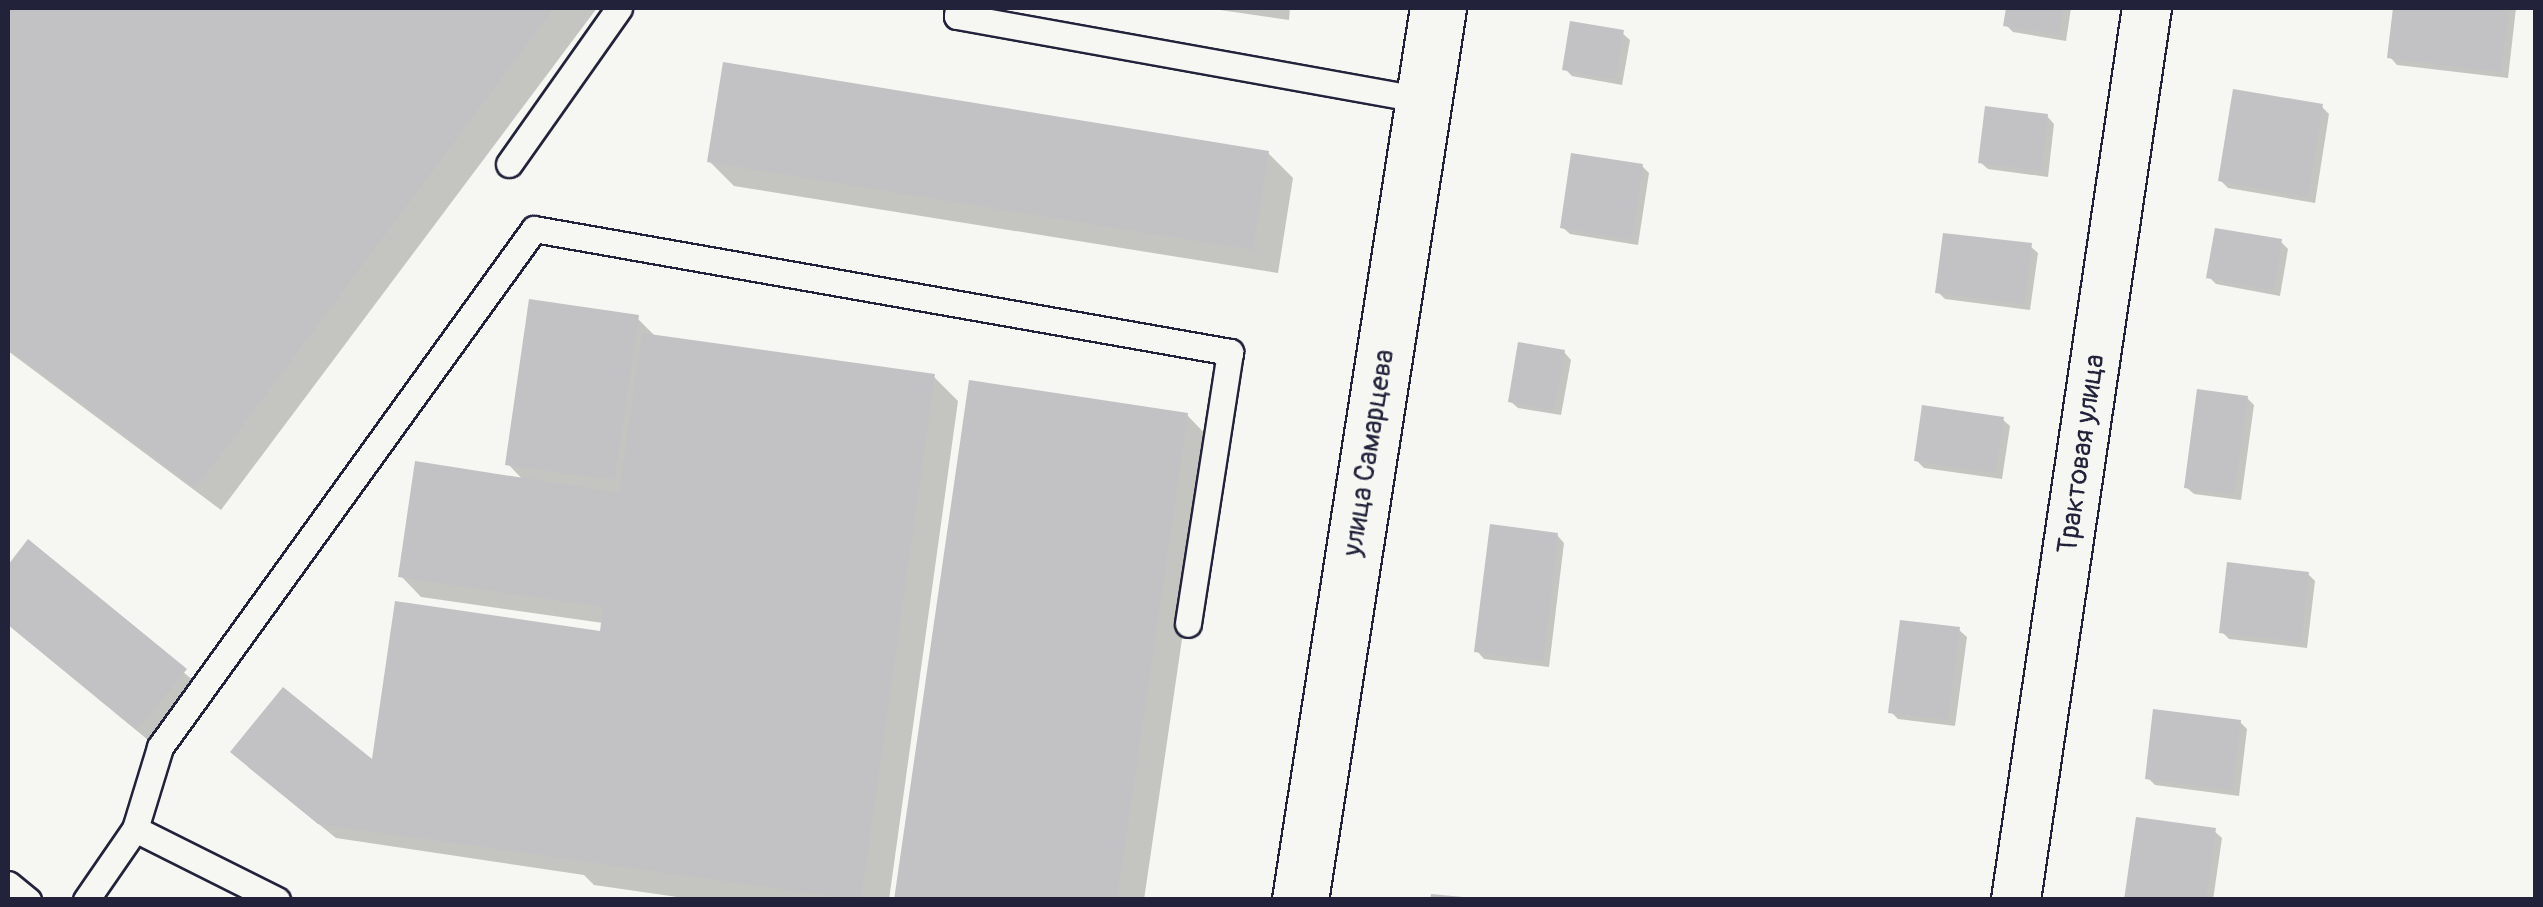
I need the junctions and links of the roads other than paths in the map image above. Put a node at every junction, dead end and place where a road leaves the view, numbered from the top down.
1 (619, 8) edge
2 (958, 8) edge
3 (1438, 8) edge
4 (2148, 8) edge
5 (1424, 100) junction
6 (509, 164) dead end
7 (1188, 624) dead end
8 (135, 829) junction
9 (8, 884) edge
10 (28, 900) edge
11 (86, 900) edge
12 (277, 900) edge
13 (1300, 900) edge
14 (2016, 900) edge

1 - 6 lane
2 - 5 lane
3 - 5 street, улица Самарцева
4 - 14 street, Трактовая улица
5 - 13 street, улица Самарцева
7 - 8 lane
8 - 11 lane
8 - 12 lane
9 - 10 lane

